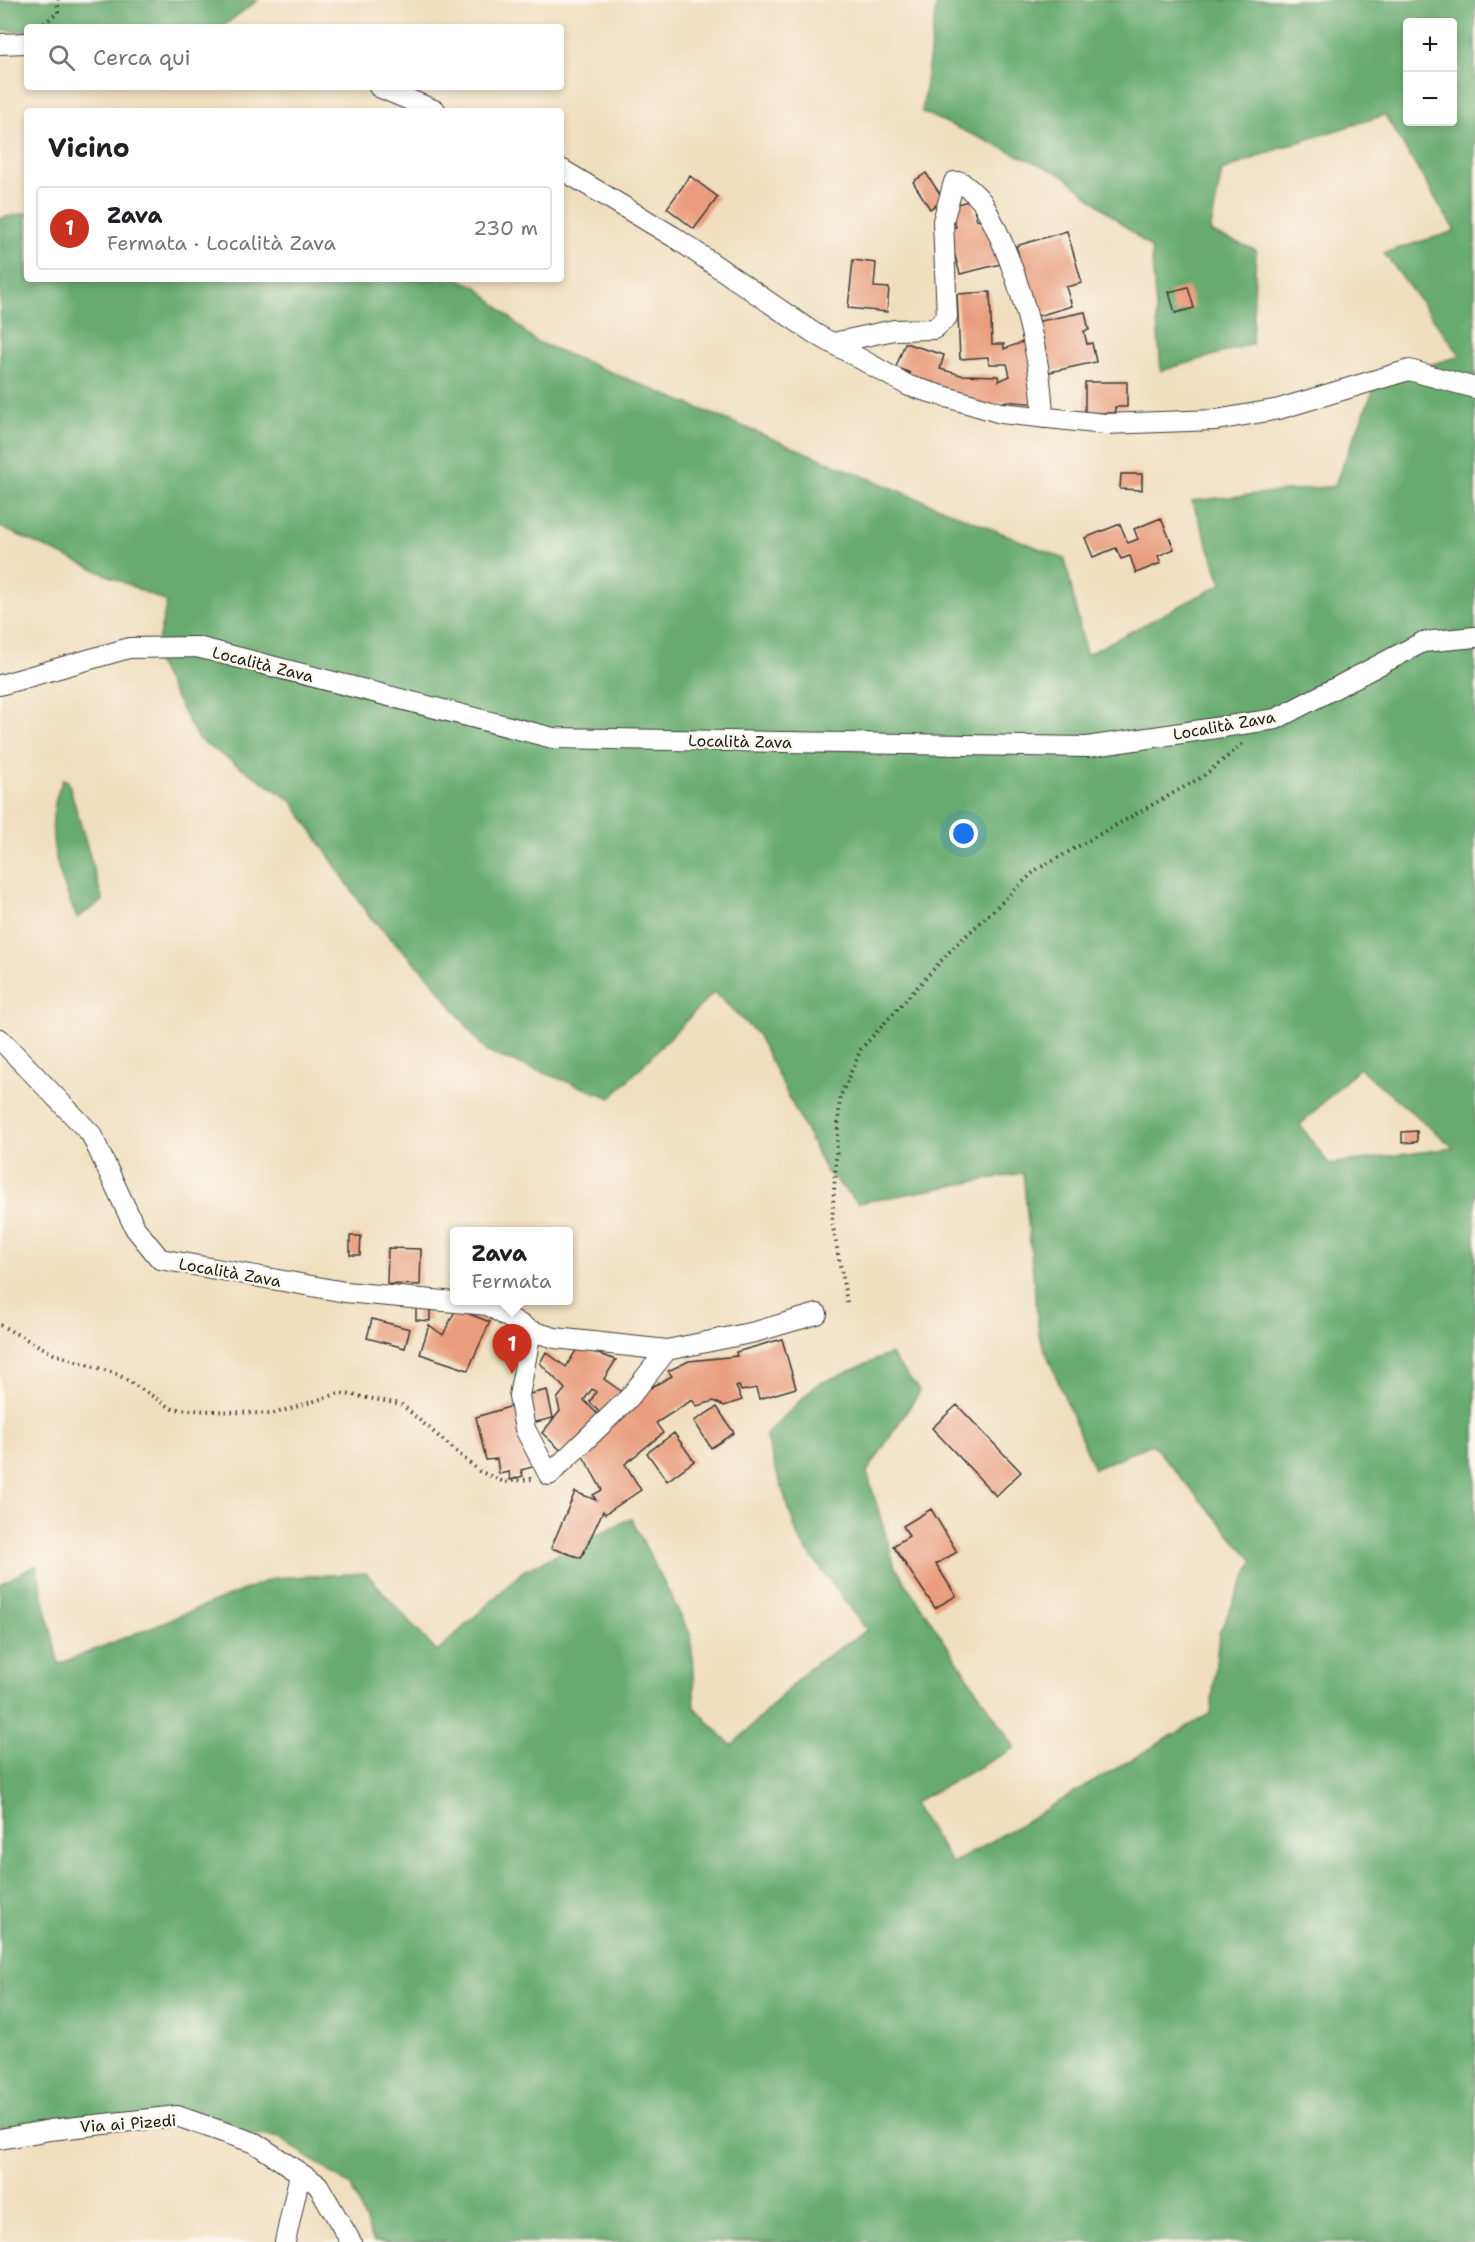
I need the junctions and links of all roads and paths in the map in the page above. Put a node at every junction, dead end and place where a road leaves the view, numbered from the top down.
1 (58, 0) edge
2 (43, 24) edge
3 (24, 43) edge
4 (0, 44) edge
5 (386, 90) edge
6 (429, 108) edge
7 (564, 171) edge
8 (833, 343) junction
9 (1475, 388) edge
10 (1043, 418) junction
11 (1475, 637) edge
12 (0, 685) edge
13 (1248, 741) dead end
14 (0, 1039) edge
15 (450, 1302) edge
16 (847, 1302) dead end
17 (488, 1305) edge
18 (817, 1314) dead end
19 (0, 1325) edge
20 (531, 1331) junction
21 (667, 1350) junction
22 (549, 1475) junction
23 (0, 2139) edge
24 (300, 2174) junction
25 (285, 2242) edge
26 (351, 2242) edge

1 - 2 path
3 - 4 street
5 - 6 street
7 - 8 street
8 - 10 street
8 - 10 street
9 - 10 street
11 - 12 street, Località Zava
13 - 16 path
14 - 15 street, Località Zava
17 - 20 street, Località Zava
18 - 21 street, Località Zava
19 - 22 path
20 - 21 street, Località Zava
20 - 22 street
21 - 22 street
23 - 24 street, Via ai Pizedi
24 - 25 street
24 - 26 street, Via ai Pizedi

